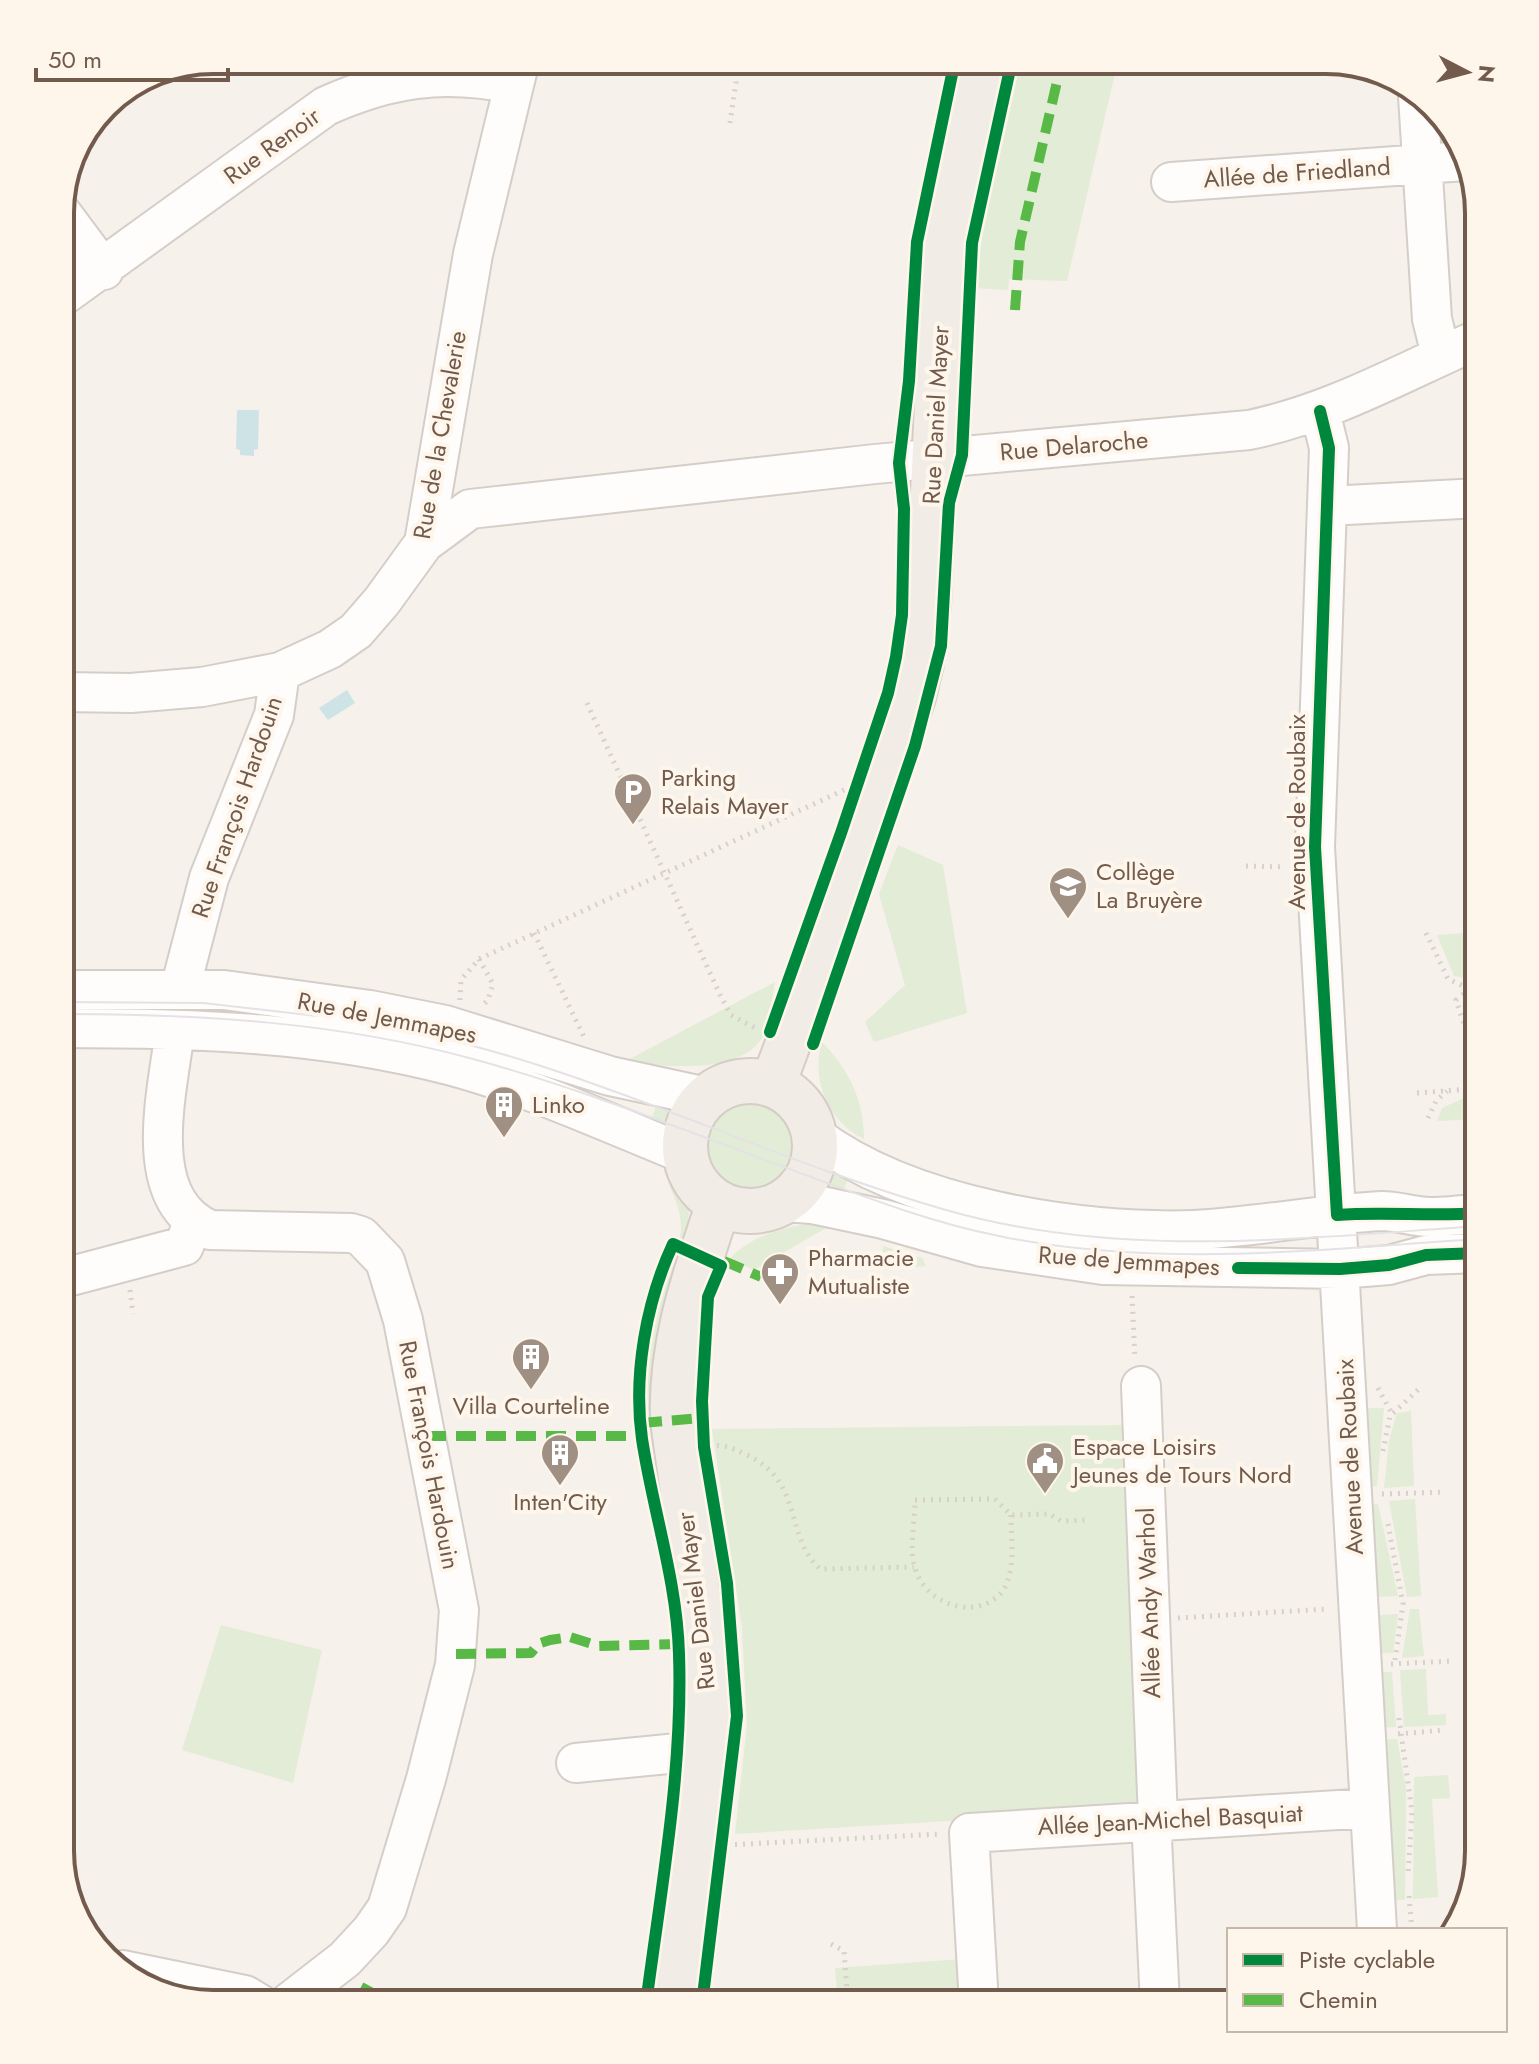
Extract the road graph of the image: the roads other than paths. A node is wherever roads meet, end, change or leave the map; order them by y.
1 (363, 74) edge
2 (501, 74) edge
3 (517, 74) edge
4 (981, 74) edge
5 (1419, 110) edge
6 (1454, 161) edge
7 (1422, 163) junction
8 (1171, 182) dead end
9 (74, 230) edge
10 (104, 270) junction
11 (74, 289) edge
12 (1465, 345) edge
13 (1441, 355) junction
14 (1320, 411) junction
15 (934, 459) junction
16 (1465, 499) edge
17 (1328, 506) junction
18 (424, 543) junction
19 (280, 672) junction
20 (74, 692) edge
21 (180, 989) junction
22 (74, 990) edge
23 (74, 1028) edge
24 (175, 1030) junction
25 (773, 1084) junction
26 (707, 1097) junction
27 (815, 1136) junction
28 (685, 1154) junction
29 (784, 1202) junction
30 (719, 1203) junction
31 (1465, 1214) edge
32 (1337, 1215) junction
33 (188, 1234) junction
34 (1465, 1254) edge
35 (1340, 1269) junction
36 (74, 1274) edge
37 (1141, 1386) road end
38 (706, 1755) junction
39 (576, 1763) dead end
40 (1370, 1808) junction
41 (1158, 1820) junction
42 (1377, 1928) edge
43 (152, 1976) edge
44 (221, 1990) edge
45 (305, 1990) edge
46 (675, 1990) edge
47 (978, 1990) edge
48 (1159, 1990) edge

1 - 2 street, Rue Renoir
1 - 10 street, Rue Renoir
3 - 18 street, Rue de la Chevalerie
4 - 15 main road, Rue Daniel Mayer
5 - 7 street
6 - 7 street, Allée de Friedland
7 - 8 street, Allée de Friedland
7 - 13 street
9 - 10 street
10 - 11 street, Rue Renoir
12 - 13 street, Rue Delaroche
13 - 14 street, Rue Delaroche
14 - 15 street, Rue Delaroche
14 - 17 street, Avenue de Roubaix
15 - 18 street, Rue Delaroche
15 - 25 main road, Rue Daniel Mayer
16 - 17 street
17 - 32 street, Avenue de Roubaix
18 - 19 street, Rue de la Chevalerie
19 - 20 street, Rue de la Chevalerie
19 - 21 street, Rue François Hardouin
21 - 22 street, Rue de Jemmapes
21 - 26 street, Rue de Jemmapes
23 - 24 street, Rue de Jemmapes
24 - 28 street, Rue de Jemmapes
24 - 33 street
25 - 26 main road
25 - 27 main road
26 - 28 main road
27 - 29 main road
27 - 32 street, Rue de Jemmapes
28 - 30 main road
29 - 30 main road
29 - 35 street, Rue de Jemmapes
30 - 38 main road, Rue Daniel Mayer
31 - 32 street, Rue de Jemmapes
32 - 35 street, Avenue de Roubaix
33 - 36 street
33 - 45 street, Rue François Hardouin
34 - 35 street, Rue de Jemmapes
35 - 40 street, Avenue de Roubaix
37 - 41 street, Allée Andy Warhol
38 - 39 street
38 - 46 main road, Rue Daniel Mayer
40 - 41 street, Allée Jean-Michel Basquiat
40 - 42 street, Avenue de Roubaix
41 - 47 street, Allée Jean-Michel Basquiat
41 - 48 street, Allée Andy Warhol
43 - 44 street

